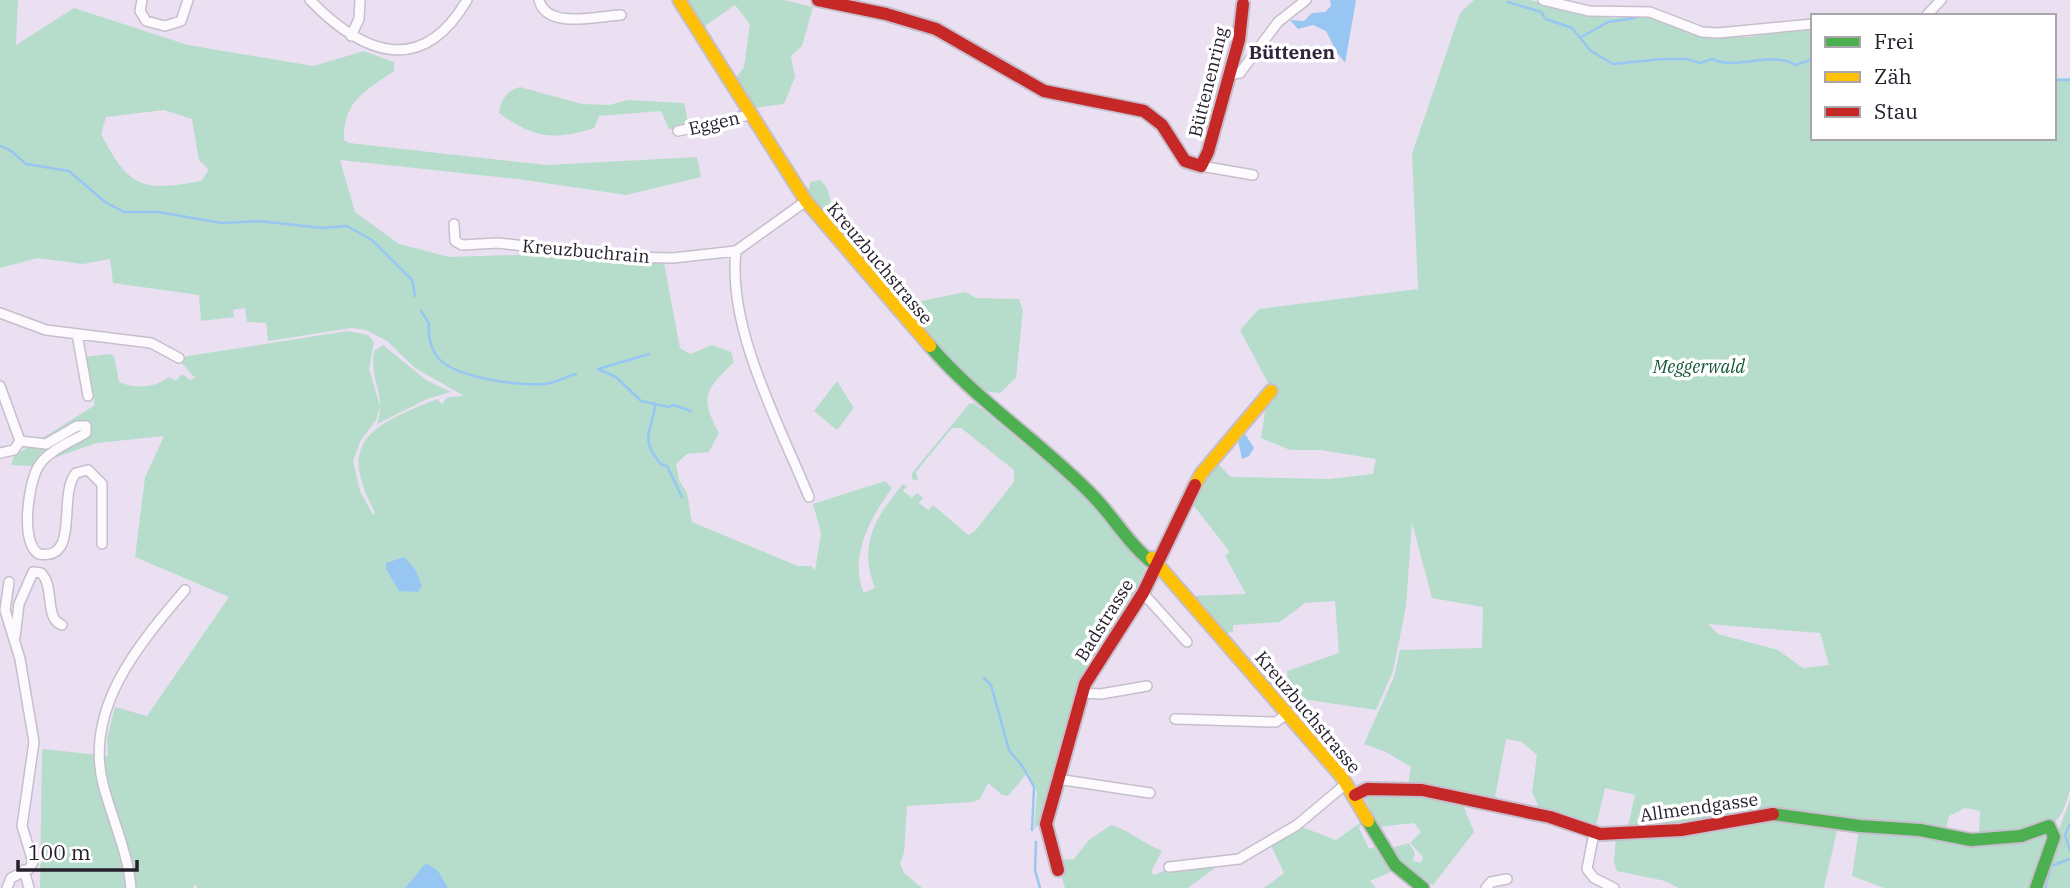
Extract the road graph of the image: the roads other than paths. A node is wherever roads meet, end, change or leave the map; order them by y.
1 (142, 0) edge
2 (188, 0) edge
3 (310, 0) edge
4 (360, 0) edge
5 (467, 0) edge
6 (539, 0) edge
7 (678, 0) edge
8 (818, 0) edge
9 (1306, 0) edge
10 (1543, 0) edge
11 (1941, 0) edge
12 (1243, 4) dead end
13 (1928, 14) edge
14 (621, 15) dead end
15 (1811, 24) edge
16 (351, 36) junction
17 (1228, 75) junction
18 (749, 115) junction
19 (678, 131) dead end
20 (1201, 166) junction
21 (1253, 175) dead end
22 (806, 201) junction
23 (454, 224) dead end
24 (736, 251) junction
25 (0, 313) edge
26 (77, 334) junction
27 (179, 358) dead end
28 (0, 386) edge
29 (1271, 391) dead end
30 (88, 396) dead end
31 (20, 441) junction
32 (0, 453) edge
33 (809, 497) dead end
34 (103, 544) dead end
35 (1155, 565) junction
36 (9, 582) dead end
37 (185, 590) dead end
38 (1143, 593) junction
39 (62, 625) dead end
40 (15, 642) junction
41 (1187, 642) dead end
42 (1147, 686) dead end
43 (1082, 693) junction
44 (1289, 713) junction
45 (1175, 719) dead end
46 (1057, 779) junction
47 (1347, 783) junction
48 (1150, 793) dead end
49 (1355, 794) junction
50 (1594, 833) junction
51 (1169, 867) dead end
52 (24, 870) junction
53 (1058, 870) dead end
54 (1507, 879) dead end
55 (7, 888) edge
56 (29, 888) edge
57 (131, 888) edge
58 (1423, 888) edge
59 (1486, 888) edge
60 (1614, 888) edge
61 (2036, 888) edge

1 - 2 street
3 - 16 street
4 - 16 street
5 - 16 street
6 - 14 street
7 - 18 street, Kreuzbuchstrasse
8 - 20 street, Büttenenring
9 - 17 street
10 - 15 street
11 - 13 street
12 - 17 street, Büttenenring
17 - 20 street, Büttenenring
18 - 19 street, Eggen
18 - 22 street, Kreuzbuchstrasse
20 - 21 street, Büttenenring
22 - 24 street
22 - 35 street, Kreuzbuchstrasse
23 - 24 street, Kreuzbuchrain
24 - 33 street
25 - 26 street
26 - 27 street
26 - 30 street
28 - 31 street
29 - 35 street, Badstrasse
31 - 32 street
31 - 34 street
35 - 38 street, Badstrasse
35 - 44 street, Kreuzbuchstrasse
36 - 40 street
37 - 57 street
38 - 41 street
38 - 43 street, Badstrasse
39 - 40 street
40 - 52 street
42 - 43 street
43 - 46 street, Badstrasse
44 - 45 street
44 - 47 street, Kreuzbuchstrasse
46 - 48 street
46 - 53 street, Badstrasse
47 - 49 street, Kreuzbuchstrasse
47 - 51 street
49 - 50 street, Allmendgasse
49 - 58 street, Kreuzbuchstrasse
50 - 60 street
50 - 61 street, Allmendgasse
52 - 55 street
52 - 56 street
54 - 59 street

